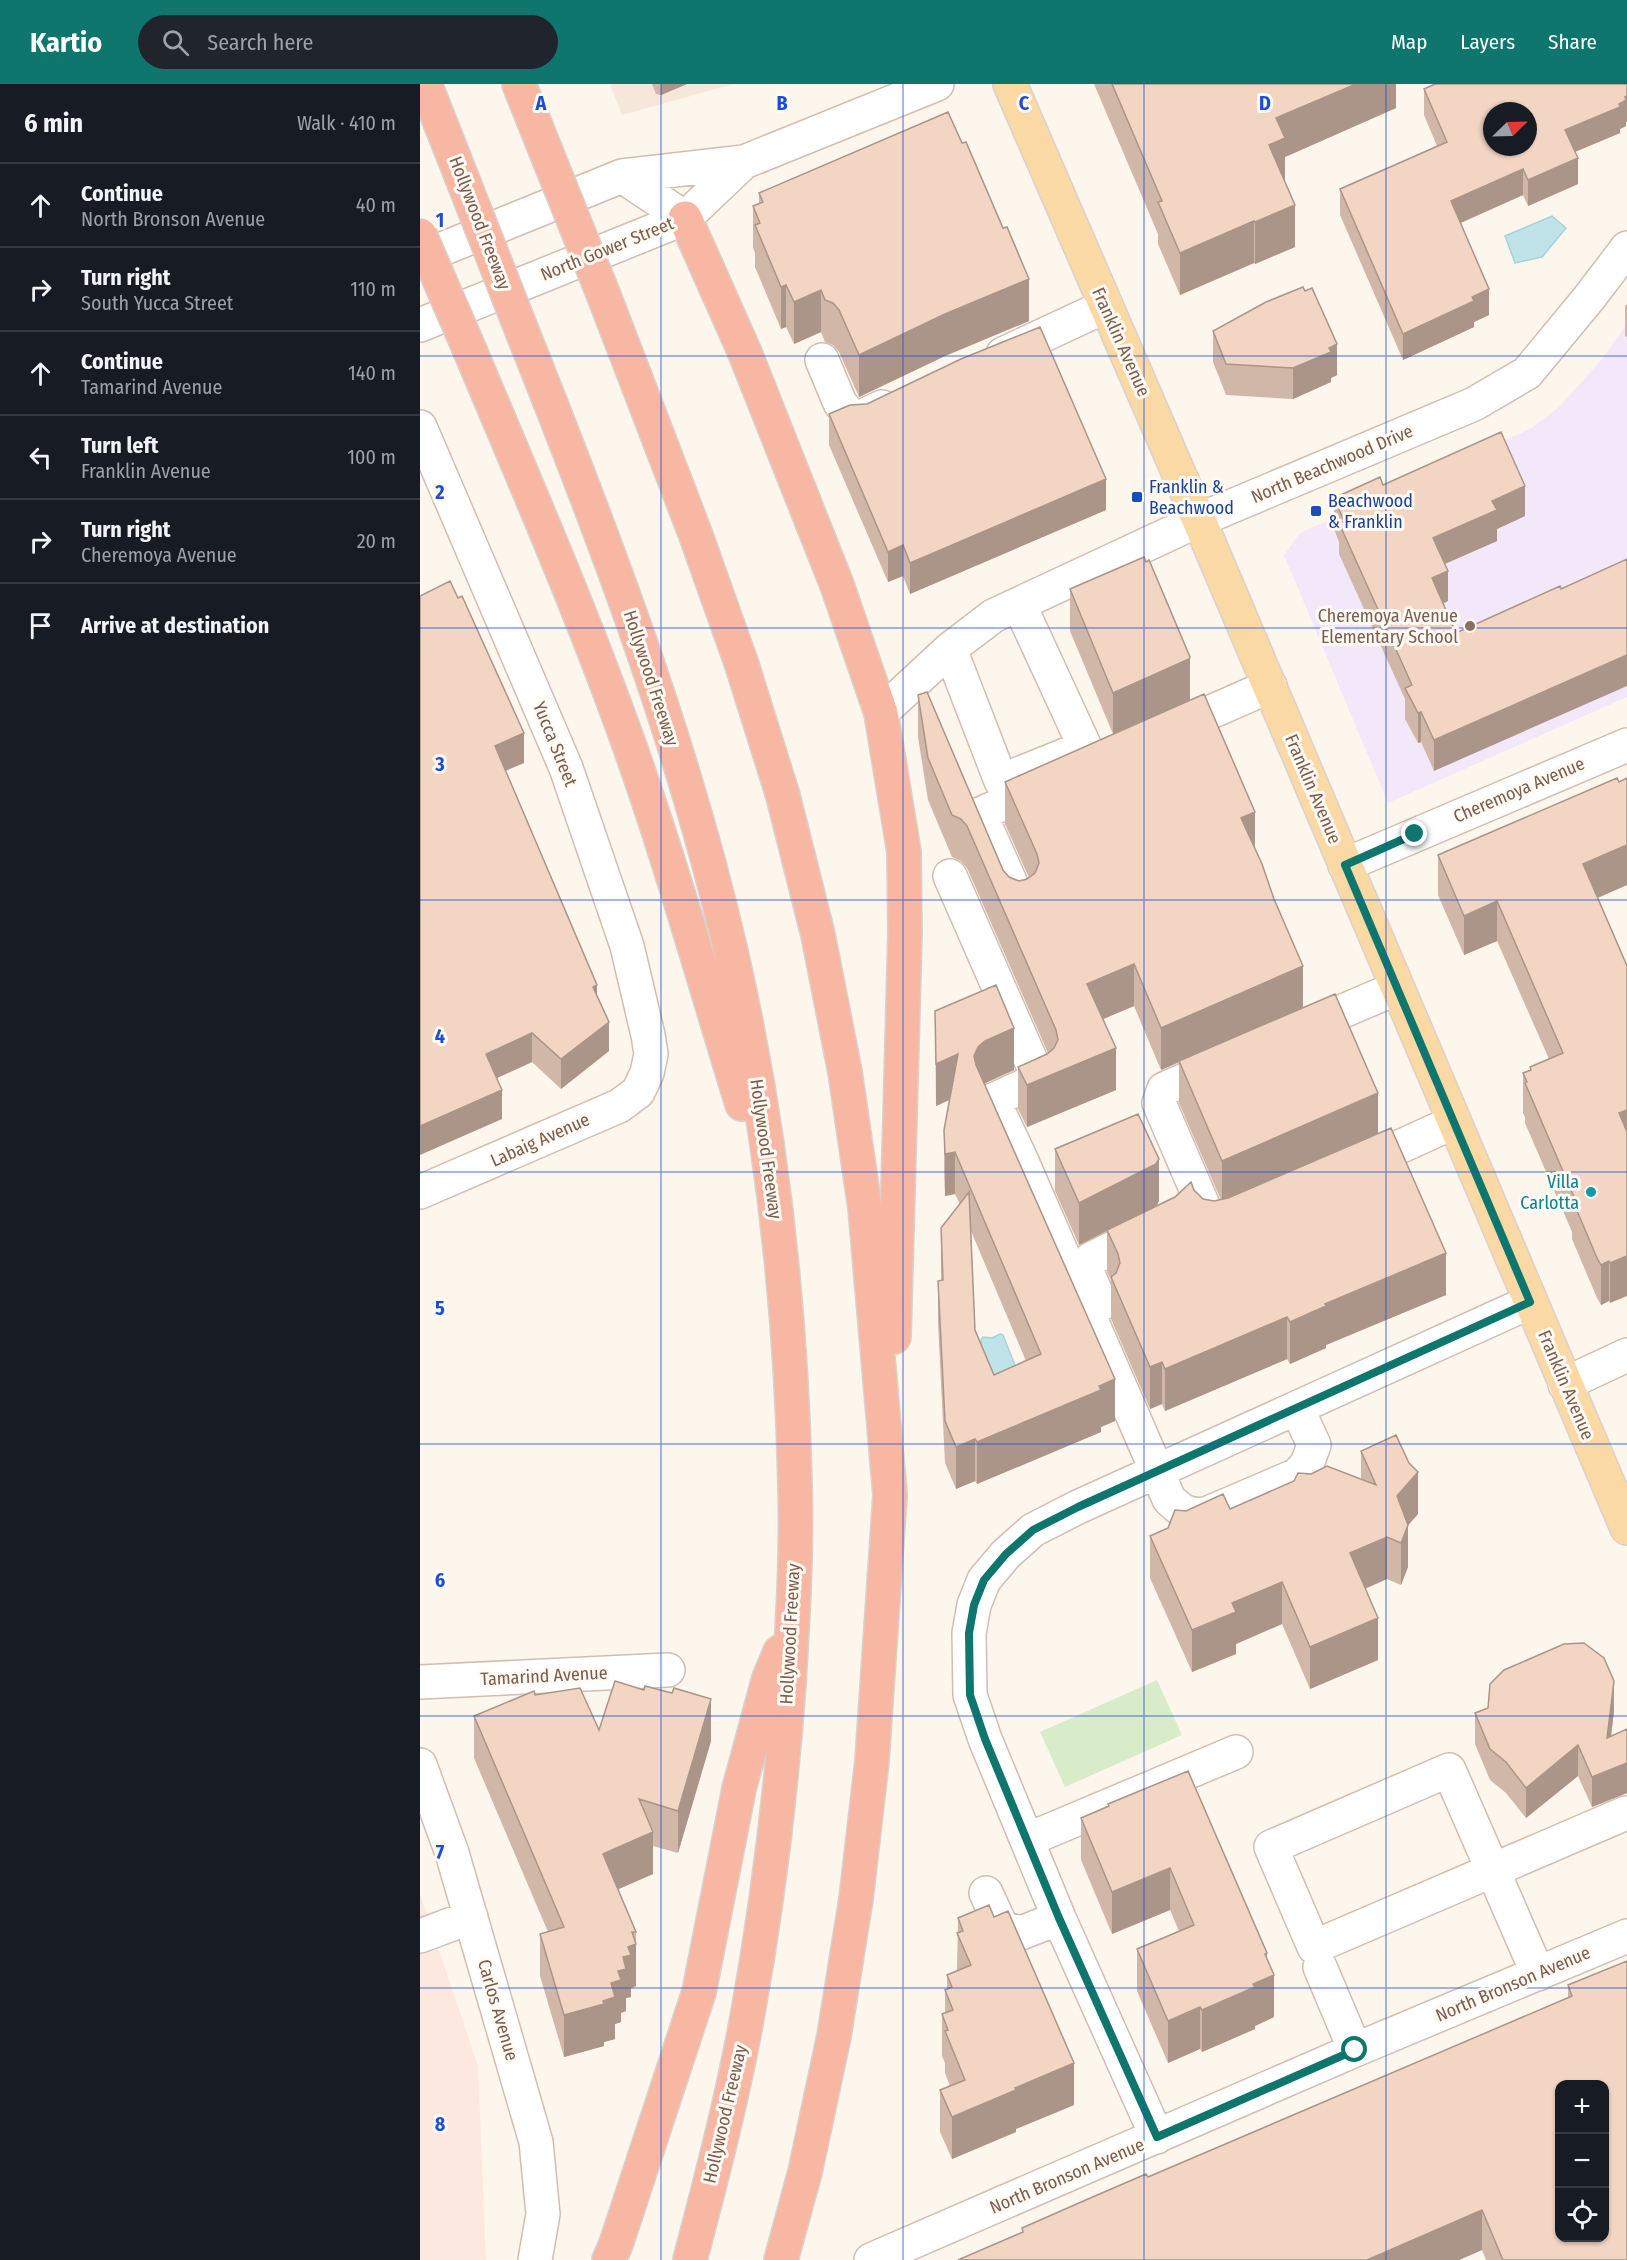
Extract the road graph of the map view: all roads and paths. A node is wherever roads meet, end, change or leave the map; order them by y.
1 (425, 84) edge
2 (519, 84) edge
3 (937, 84) edge
4 (1010, 84) edge
5 (888, 93) edge
6 (744, 162) junction
7 (622, 176) junction
8 (685, 218) junction
9 (420, 235) edge
10 (1627, 248) edge
11 (420, 258) edge
12 (1106, 306) junction
13 (420, 325) edge
14 (822, 360) dead end
15 (973, 365) edge
16 (909, 396) edge
17 (420, 427) edge
18 (1199, 520) junction
19 (1019, 604) junction
20 (950, 649) junction
21 (1270, 686) junction
22 (881, 713) junction
23 (1142, 742) edge
24 (1627, 746) edge
25 (1109, 757) edge
26 (1345, 865) junction
27 (950, 876) dead end
28 (1020, 904) edge
29 (1397, 988) junction
30 (647, 1073) joint
31 (1454, 1122) junction
32 (1138, 1134) edge
33 (1337, 1175) edge
34 (420, 1192) edge
35 (1256, 1209) edge
36 (777, 1218) junction
37 (1530, 1302) junction
38 (1627, 1355) edge
39 (1565, 1384) junction
40 (1297, 1408) junction
41 (1166, 1467) junction
42 (890, 1495) junction
43 (1627, 1528) edge
44 (793, 1620) junction
45 (668, 1670) dead end
46 (420, 1682) edge
47 (1236, 1752) dead end
48 (420, 1765) edge
49 (1626, 1813) edge
50 (1027, 1840) junction
51 (1491, 1869) junction
52 (986, 1893) dead end
53 (471, 1917) junction
54 (1059, 1918) junction
55 (420, 1936) edge
56 (1627, 1936) edge
57 (1320, 1967) dead end
58 (1538, 1974) junction
59 (834, 2036) junction
60 (1355, 2050) junction
61 (1157, 2137) junction
62 (535, 2260) edge
63 (609, 2260) edge
64 (690, 2260) edge
65 (781, 2260) edge
66 (799, 2260) edge
67 (871, 2260) edge

1 - 36 highway, Hollywood Freeway, bridge
2 - 42 highway, bridge
3 - 5 street, North Gower Street
4 - 12 main road, Franklin Avenue
5 - 6 street, North Gower Street
6 - 7 street, North Gower Street
6 - 8 street, North Gower Street
7 - 8 street
7 - 11 street, North Gower Street
8 - 13 street, North Gower Street
8 - 22 highway
9 - 36 highway, bridge
10 - 18 street, North Beachwood Drive
12 - 15 street
12 - 18 main road, Franklin Avenue
14 - 16 street
17 - 30 street, Yucca Street
18 - 19 street, North Beachwood Drive
18 - 21 main road, Franklin Avenue
19 - 20 street, North Beachwood Drive
19 - 20 street
20 - 22 street, North Beachwood Drive
21 - 23 street
21 - 26 main road, Franklin Avenue
22 - 42 highway
24 - 26 street, Cheremoya Avenue
25 - 28 street
26 - 29 main road, Franklin Avenue
27 - 41 street
29 - 31 main road, Franklin Avenue
29 - 35 street
30 - 34 street, Labaig Avenue
31 - 33 street
31 - 37 main road, Franklin Avenue
32 - 41 street
36 - 44 highway, Hollywood Freeway
37 - 39 main road, Franklin Avenue
37 - 40 street
38 - 39 street
39 - 43 main road, Franklin Avenue
40 - 41 street
40 - 41 street
41 - 50 street
42 - 59 highway
44 - 63 highway
44 - 64 highway, Hollywood Freeway
45 - 46 street, Tamarind Avenue
47 - 50 street
48 - 53 street, Carlos Avenue
49 - 51 street
50 - 54 street
51 - 51 street
51 - 58 street
52 - 54 street
53 - 55 street
53 - 62 street, Carlos Avenue
54 - 61 street
56 - 58 street, North Bronson Avenue
57 - 60 street
58 - 60 street, North Bronson Avenue
59 - 65 highway
59 - 66 highway
60 - 61 street, North Bronson Avenue
61 - 67 street, North Bronson Avenue

